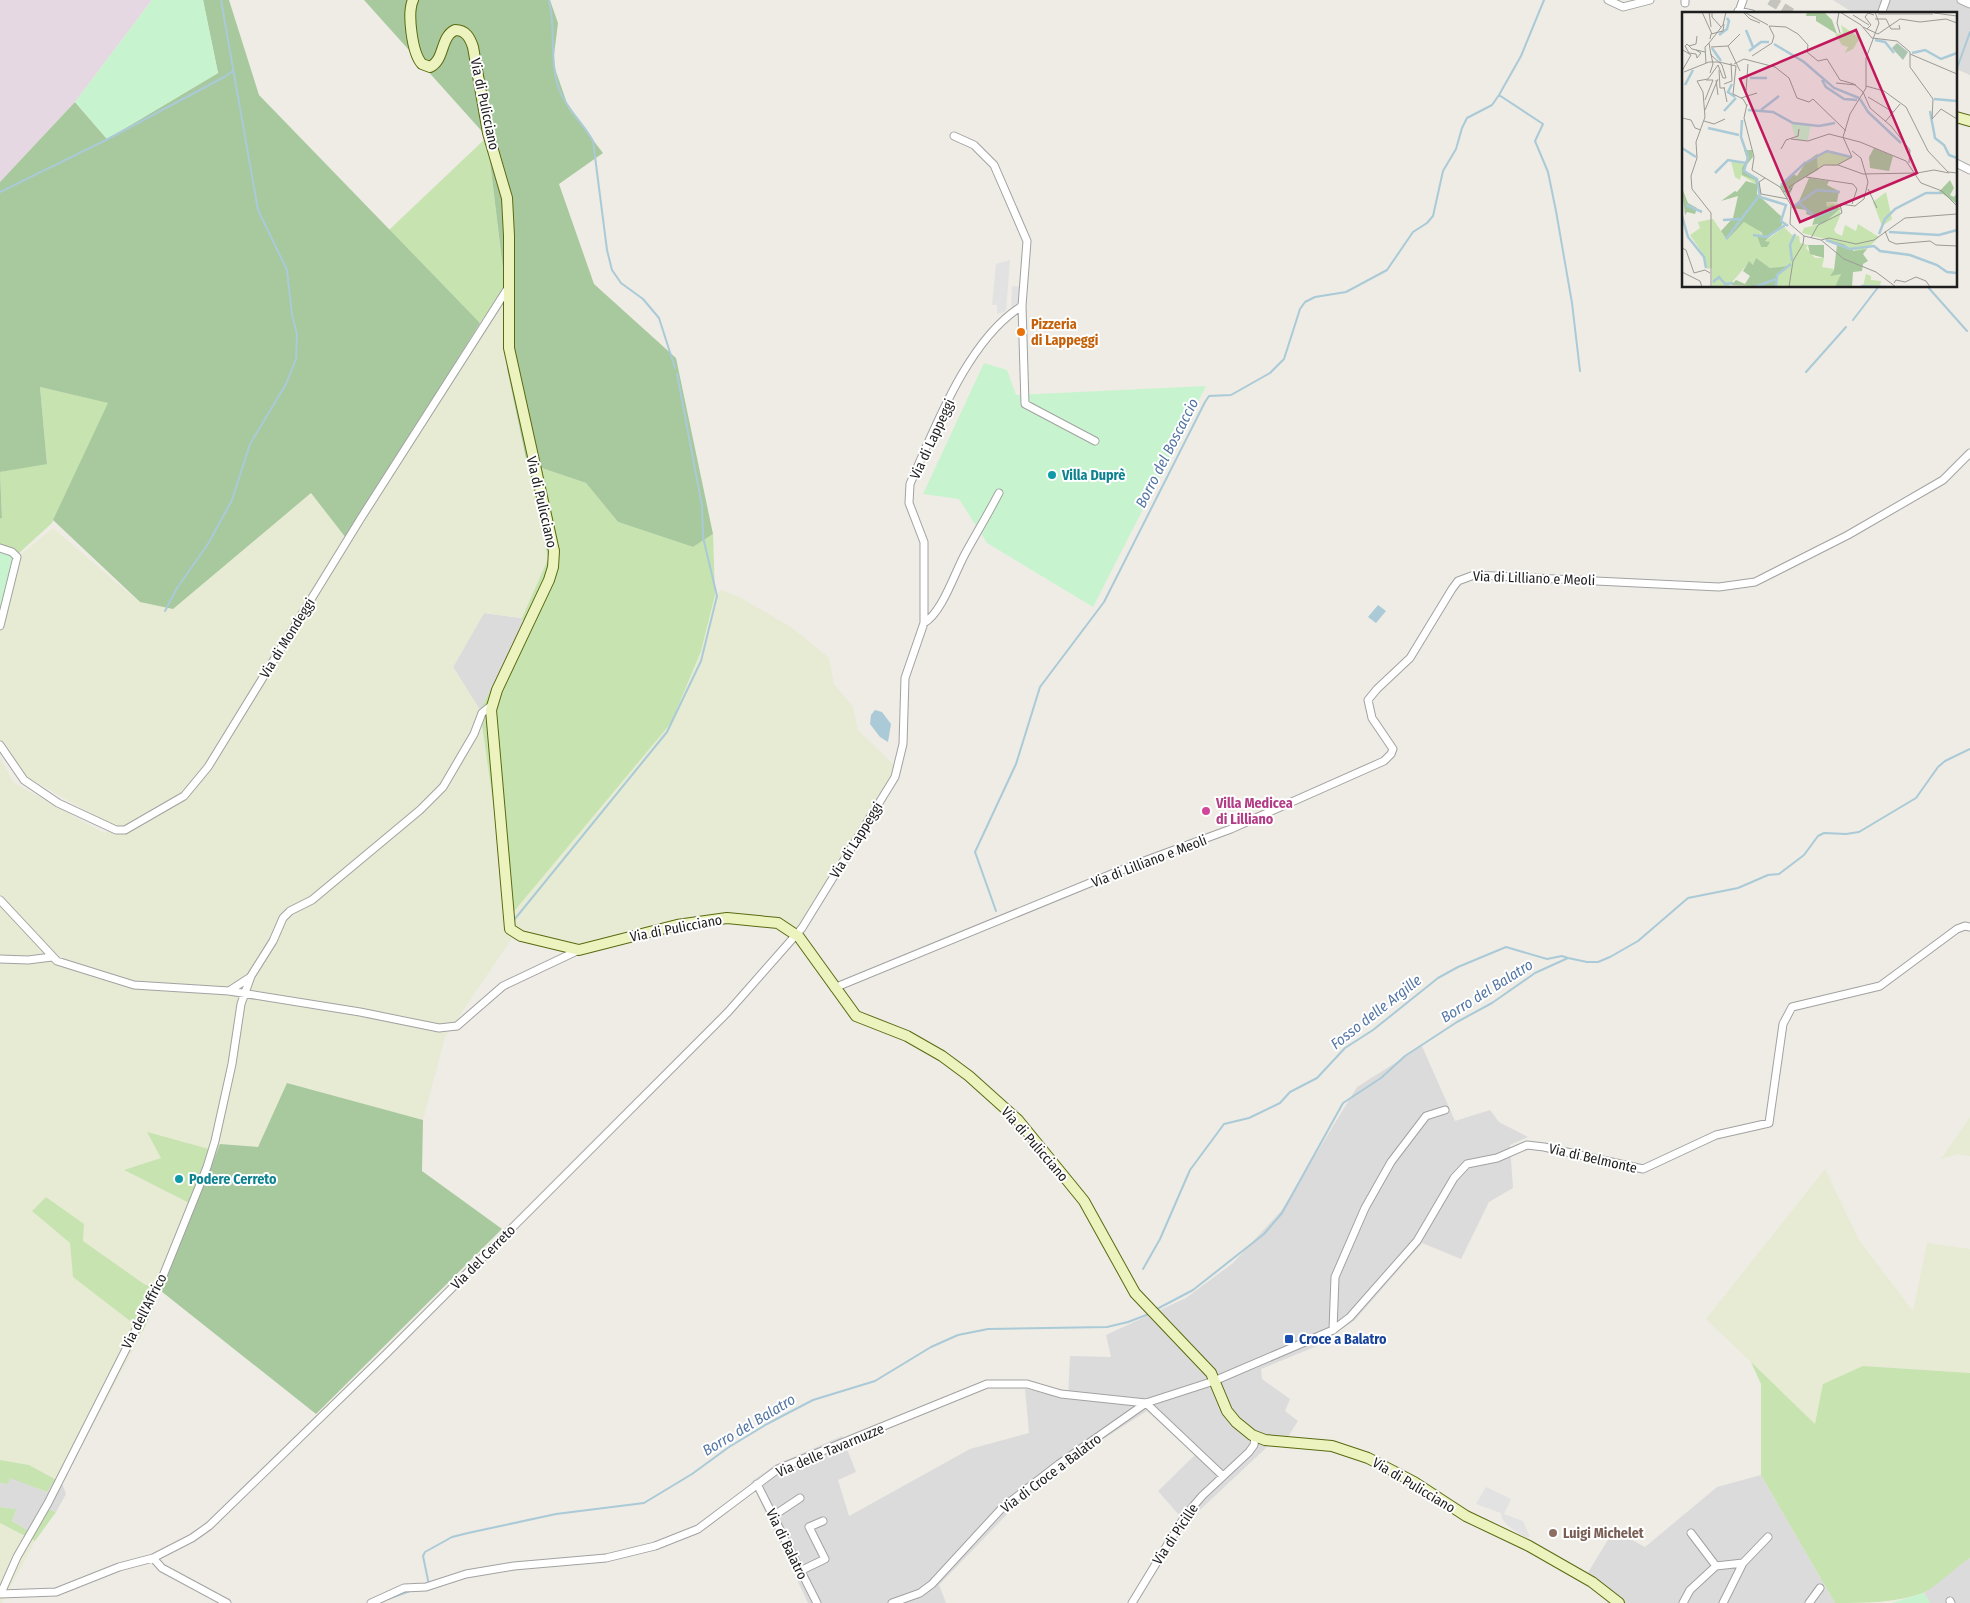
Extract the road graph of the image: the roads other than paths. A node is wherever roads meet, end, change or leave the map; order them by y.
1 (413, 0) edge
2 (1608, 0) edge
3 (1650, 0) edge
4 (1743, 0) edge
5 (1886, 0) edge
6 (1961, 0) edge
7 (1970, 4) edge
8 (1738, 12) edge
9 (1882, 12) edge
10 (954, 136) dead end
11 (1958, 164) edge
12 (1970, 170) edge
13 (509, 288) junction
14 (1022, 306) junction
15 (1095, 441) dead end
16 (1970, 453) edge
17 (999, 493) dead end
18 (0, 548) edge
19 (924, 623) junction
20 (0, 626) edge
21 (492, 705) junction
22 (0, 745) edge
23 (0, 900) edge
24 (1970, 927) edge
25 (796, 934) junction
26 (579, 950) junction
27 (52, 957) junction
28 (0, 959) edge
29 (251, 976) junction
30 (834, 988) junction
31 (229, 991) junction
32 (243, 994) junction
33 (256, 996) junction
34 (239, 1011) junction
35 (1445, 1110) dead end
36 (1333, 1330) junction
37 (1214, 1381) junction
38 (1146, 1403) junction
39 (1255, 1436) junction
40 (1269, 1440) junction
41 (1249, 1452) junction
42 (1223, 1476) junction
43 (758, 1484) junction
44 (800, 1498) dead end
45 (773, 1516) junction
46 (823, 1521) dead end
47 (1690, 1533) dead end
48 (1768, 1537) dead end
49 (152, 1558) junction
50 (1743, 1563) junction
51 (1716, 1566) junction
52 (800, 1571) junction
53 (1820, 1588) dead end
54 (0, 1594) edge
55 (227, 1603) edge
56 (371, 1603) edge
57 (817, 1603) edge
58 (892, 1603) edge
59 (1132, 1603) edge
60 (1619, 1603) edge
61 (1683, 1603) edge
62 (1723, 1603) edge
63 (1809, 1603) edge

1 - 13 street, Via di Pulicciano
2 - 3 street
4 - 8 street
5 - 9 street
6 - 7 street
10 - 14 street
11 - 12 street
13 - 21 street, Via di Pulicciano
13 - 22 street, Via di Mondeggi
14 - 15 street
14 - 19 street, Via di Lappeggi
16 - 30 street, Via di Lilliano e Meoli
17 - 19 street, Via di Lappeggi
18 - 20 street
19 - 25 street, Via di Lappeggi
21 - 26 street, Via di Pulicciano
21 - 29 street
23 - 27 street
24 - 36 street, Via di Belmonte
25 - 26 street, Via di Pulicciano
25 - 30 street, Via di Pulicciano
25 - 49 street, Via del Cerreto
26 - 33 street
27 - 28 street
27 - 31 street
29 - 31 street
29 - 32 street
30 - 37 street, Via di Pulicciano
31 - 32 street
32 - 33 street
32 - 34 street, Via dell'Affrico
33 - 34 street
34 - 54 street, Via dell'Affrico
35 - 36 street
36 - 37 street, Via di Belmonte
37 - 38 street, Via delle Tavarnuzze
37 - 39 street, Via di Pulicciano
38 - 42 street
38 - 43 street, Via delle Tavarnuzze
38 - 58 street, Via di Croce a Balatro
39 - 40 street, Via di Pulicciano
39 - 41 street, Via di Picille
40 - 41 street, Via di Picille
40 - 60 street, Via di Pulicciano
41 - 42 street, Via di Picille
42 - 59 street, Via di Picille
43 - 45 street, Via di Balatro
43 - 56 street, Via delle Tavarnuzze
44 - 45 street
45 - 52 street, Via di Balatro
46 - 52 street
47 - 51 street
48 - 50 street
49 - 54 street
49 - 55 street
50 - 51 street
50 - 62 street
51 - 61 street
52 - 57 street, Via di Balatro
53 - 63 street

